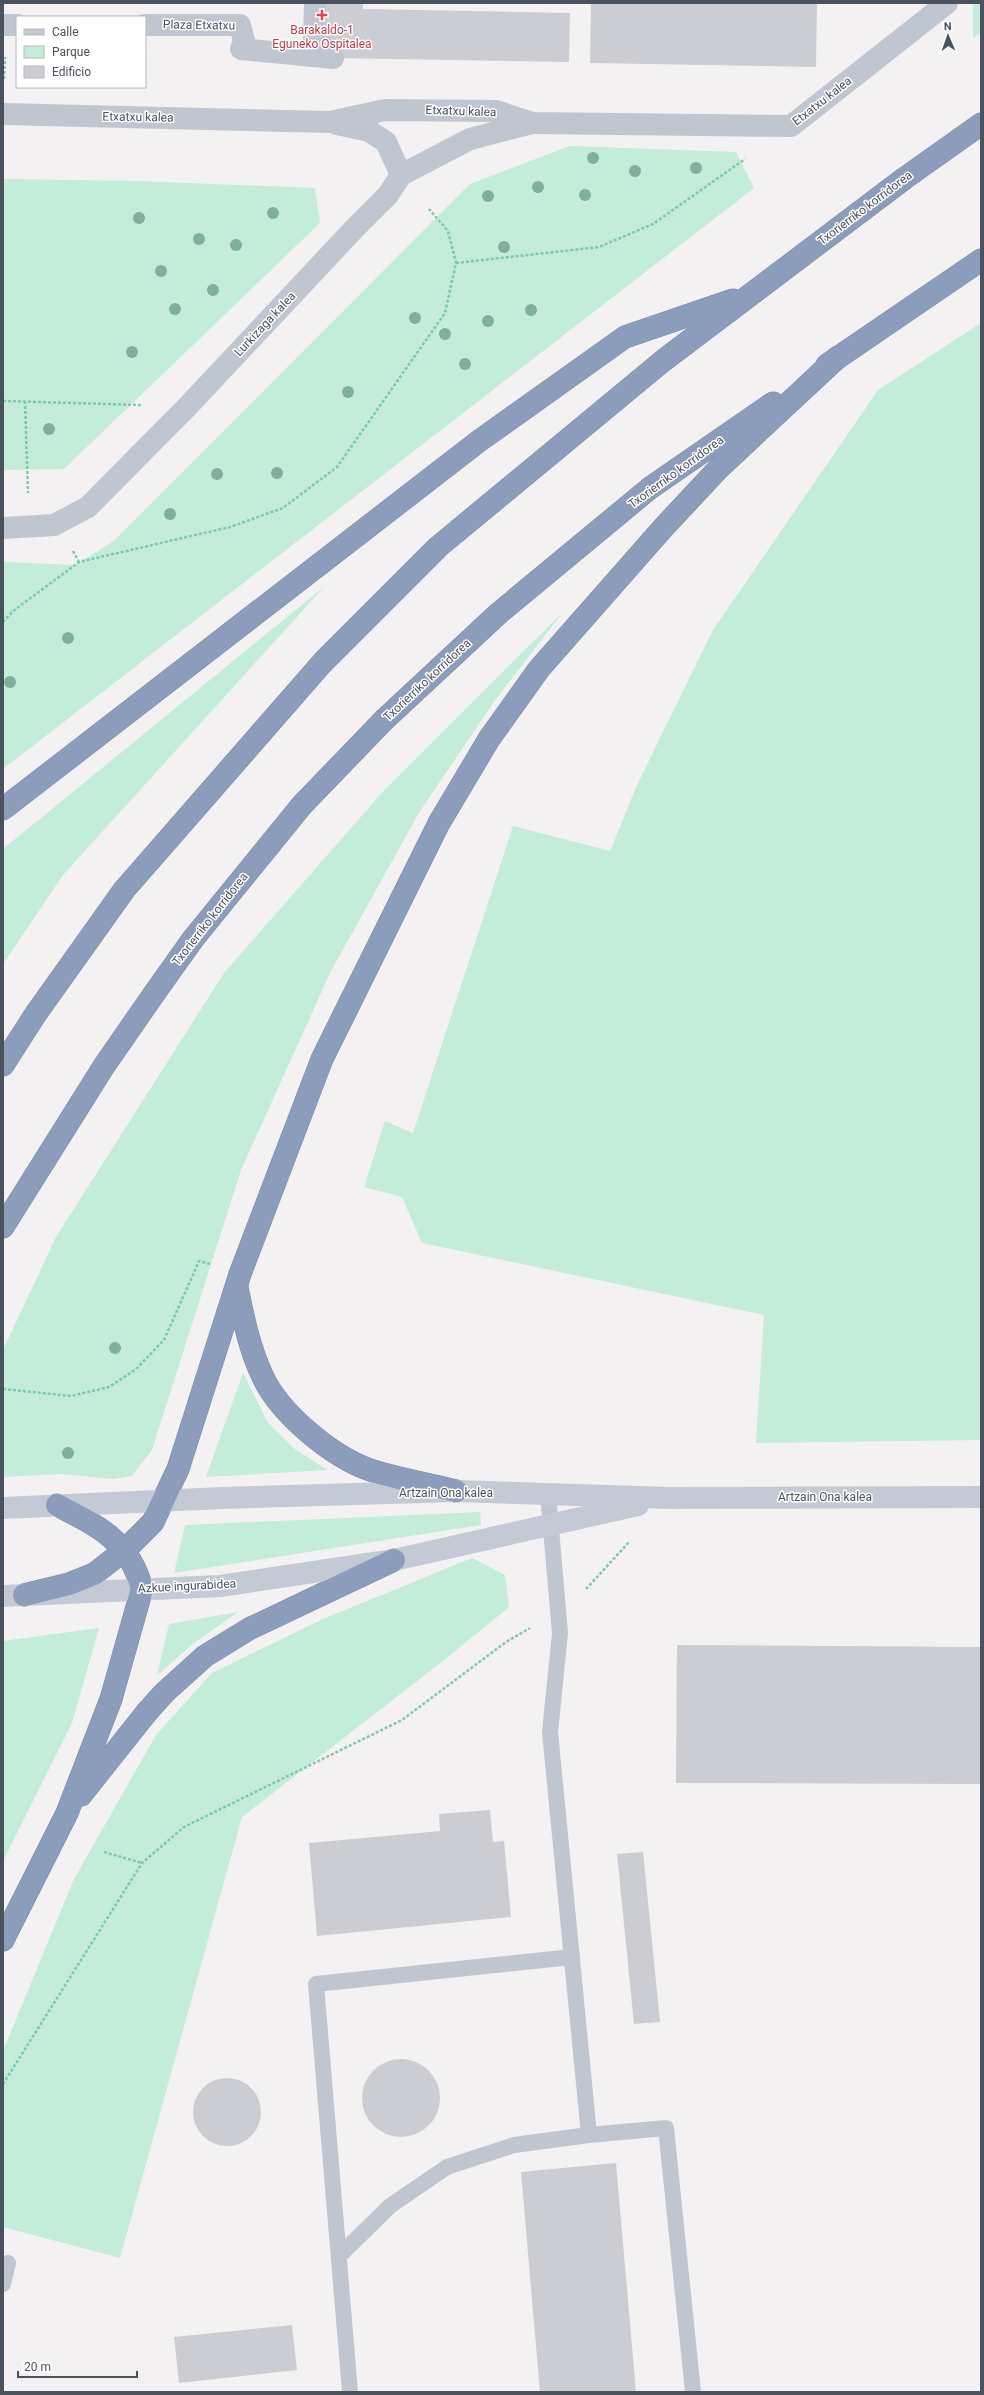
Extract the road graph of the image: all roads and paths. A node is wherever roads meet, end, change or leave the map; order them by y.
1 (315, 3) edge
2 (947, 3) edge
3 (3, 25) edge
4 (16, 25) edge
5 (146, 25) edge
6 (3, 114) edge
7 (330, 122) junction
8 (532, 122) junction
9 (981, 124) edge
10 (747, 157) dead end
11 (401, 175) junction
12 (430, 210) dead end
13 (981, 260) edge
14 (456, 264) junction
15 (751, 294) junction
16 (838, 357) junction
17 (3, 401) edge
18 (25, 401) junction
19 (188, 407) junction
20 (28, 493) dead end
21 (3, 528) edge
22 (70, 546) dead end
23 (79, 562) junction
24 (3, 622) edge
25 (5, 808) edge
26 (3, 1065) edge
27 (3, 1227) edge
28 (238, 1279) junction
29 (3, 1389) edge
30 (456, 1492) junction
31 (548, 1494) junction
32 (981, 1497) edge
33 (669, 1498) junction
34 (164, 1501) junction
35 (57, 1505) junction
36 (3, 1508) edge
37 (550, 1525) junction
38 (632, 1539) dead end
39 (125, 1550) junction
40 (394, 1560) junction
41 (142, 1589) junction
42 (13, 1595) edge
43 (559, 1612) junction
44 (67, 1813) junction
45 (104, 1852) dead end
46 (142, 1863) junction
47 (3, 1940) edge
48 (572, 1957) junction
49 (3, 2084) edge
50 (589, 2135) junction
51 (339, 2256) junction
52 (8, 2263) dead end
53 (3, 2284) edge
54 (350, 2392) edge
55 (693, 2392) edge

1 - 5 street, Plaza Etxatxu
2 - 8 street, Etxatxu kalea
3 - 4 street
6 - 7 street, Etxatxu kalea
7 - 8 street, Etxatxu kalea
7 - 11 street
8 - 11 street, Lurkizaga kalea
9 - 15 highway, Txorierriko korridorea
10 - 14 path
11 - 19 street, Lurkizaga kalea
12 - 14 path
13 - 16 highway, Txorierriko korridorea
14 - 23 path
15 - 25 highway
15 - 26 highway, Txorierriko korridorea
16 - 27 highway, Txorierriko korridorea
16 - 28 highway
17 - 18 path
18 - 19 path
18 - 20 path
19 - 21 street, Lurkizaga kalea
22 - 23 path
23 - 24 path
28 - 29 path
28 - 30 highway
28 - 34 highway
30 - 31 main road, Artzain Ona kalea
30 - 34 main road, Artzain Ona kalea
31 - 33 main road, Artzain Ona kalea
31 - 37 lane
32 - 33 main road, Artzain Ona kalea
33 - 37 main road, Artzain Ona kalea
34 - 35 main road
34 - 39 highway
35 - 36 main road
35 - 39 highway
37 - 40 main road, Artzain Ona kalea
37 - 43 lane
38 - 43 path
39 - 41 highway
39 - 42 highway
40 - 41 main road, Azkue ingurabidea
40 - 44 highway
41 - 42 main road, Azkue ingurabidea
41 - 44 highway
43 - 46 path
43 - 48 lane
44 - 47 highway
45 - 46 path
46 - 49 path
48 - 50 lane
48 - 51 lane
50 - 51 lane
50 - 55 lane
51 - 54 lane
52 - 53 lane

